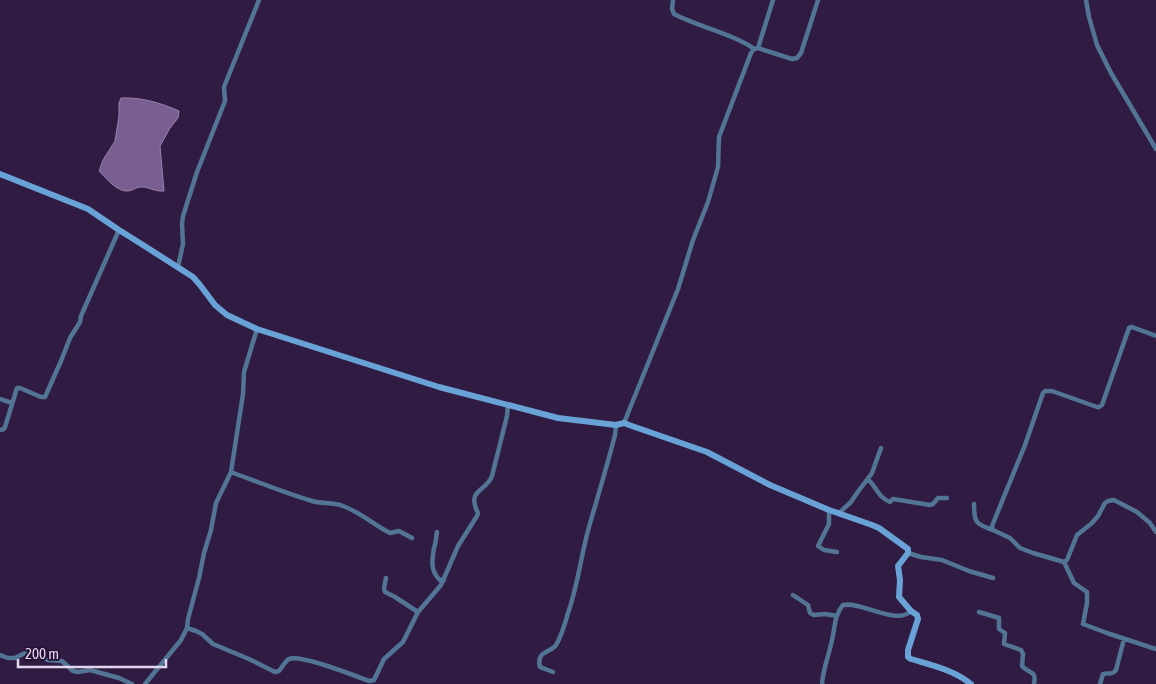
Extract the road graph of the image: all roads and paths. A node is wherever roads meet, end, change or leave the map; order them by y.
1 (260, 0) edge
2 (673, 0) edge
3 (772, 0) edge
4 (818, 0) edge
5 (1086, 0) edge
6 (756, 49) junction
7 (1156, 149) edge
8 (0, 174) edge
9 (119, 230) junction
10 (178, 267) junction
11 (257, 329) junction
12 (1156, 336) edge
13 (0, 399) edge
14 (12, 403) junction
15 (508, 405) junction
16 (624, 423) junction
17 (616, 425) junction
18 (0, 430) edge
19 (882, 448) dead end
20 (231, 472) junction
21 (868, 479) junction
22 (947, 498) dead end
23 (974, 504) dead end
24 (829, 510) junction
25 (839, 513) junction
26 (993, 530) junction
27 (437, 532) dead end
28 (1156, 532) edge
29 (412, 538) dead end
30 (837, 552) dead end
31 (908, 553) junction
32 (1064, 562) junction
33 (386, 578) dead end
34 (993, 578) dead end
35 (444, 580) junction
36 (793, 595) dead end
37 (418, 612) junction
38 (911, 612) junction
39 (979, 612) dead end
40 (837, 616) junction
41 (187, 628) junction
42 (1124, 639) junction
43 (1156, 649) edge
44 (0, 655) edge
45 (553, 672) dead end
46 (132, 684) edge
47 (145, 684) edge
48 (822, 684) edge
49 (971, 684) edge
50 (1034, 684) edge
51 (1100, 684) edge

1 - 10 street
2 - 6 street
3 - 6 street
4 - 6 street
5 - 7 street
6 - 16 street
8 - 9 street
9 - 10 street
9 - 14 street
10 - 11 street
11 - 15 street
11 - 20 street
12 - 26 street
13 - 14 street
14 - 18 street
15 - 17 street
15 - 35 street
16 - 17 street
16 - 24 street
17 - 45 street
19 - 21 street
20 - 29 street
20 - 41 street
21 - 22 street
21 - 25 street
23 - 26 street
24 - 25 street
24 - 30 street
25 - 31 street
26 - 32 street
27 - 35 street
28 - 32 street
31 - 34 street
31 - 38 street
32 - 42 street
33 - 37 street
35 - 37 street
36 - 40 street
37 - 41 street
38 - 40 street
38 - 49 street
39 - 50 street
40 - 48 street
41 - 47 street
42 - 43 street
42 - 51 street
44 - 46 street

